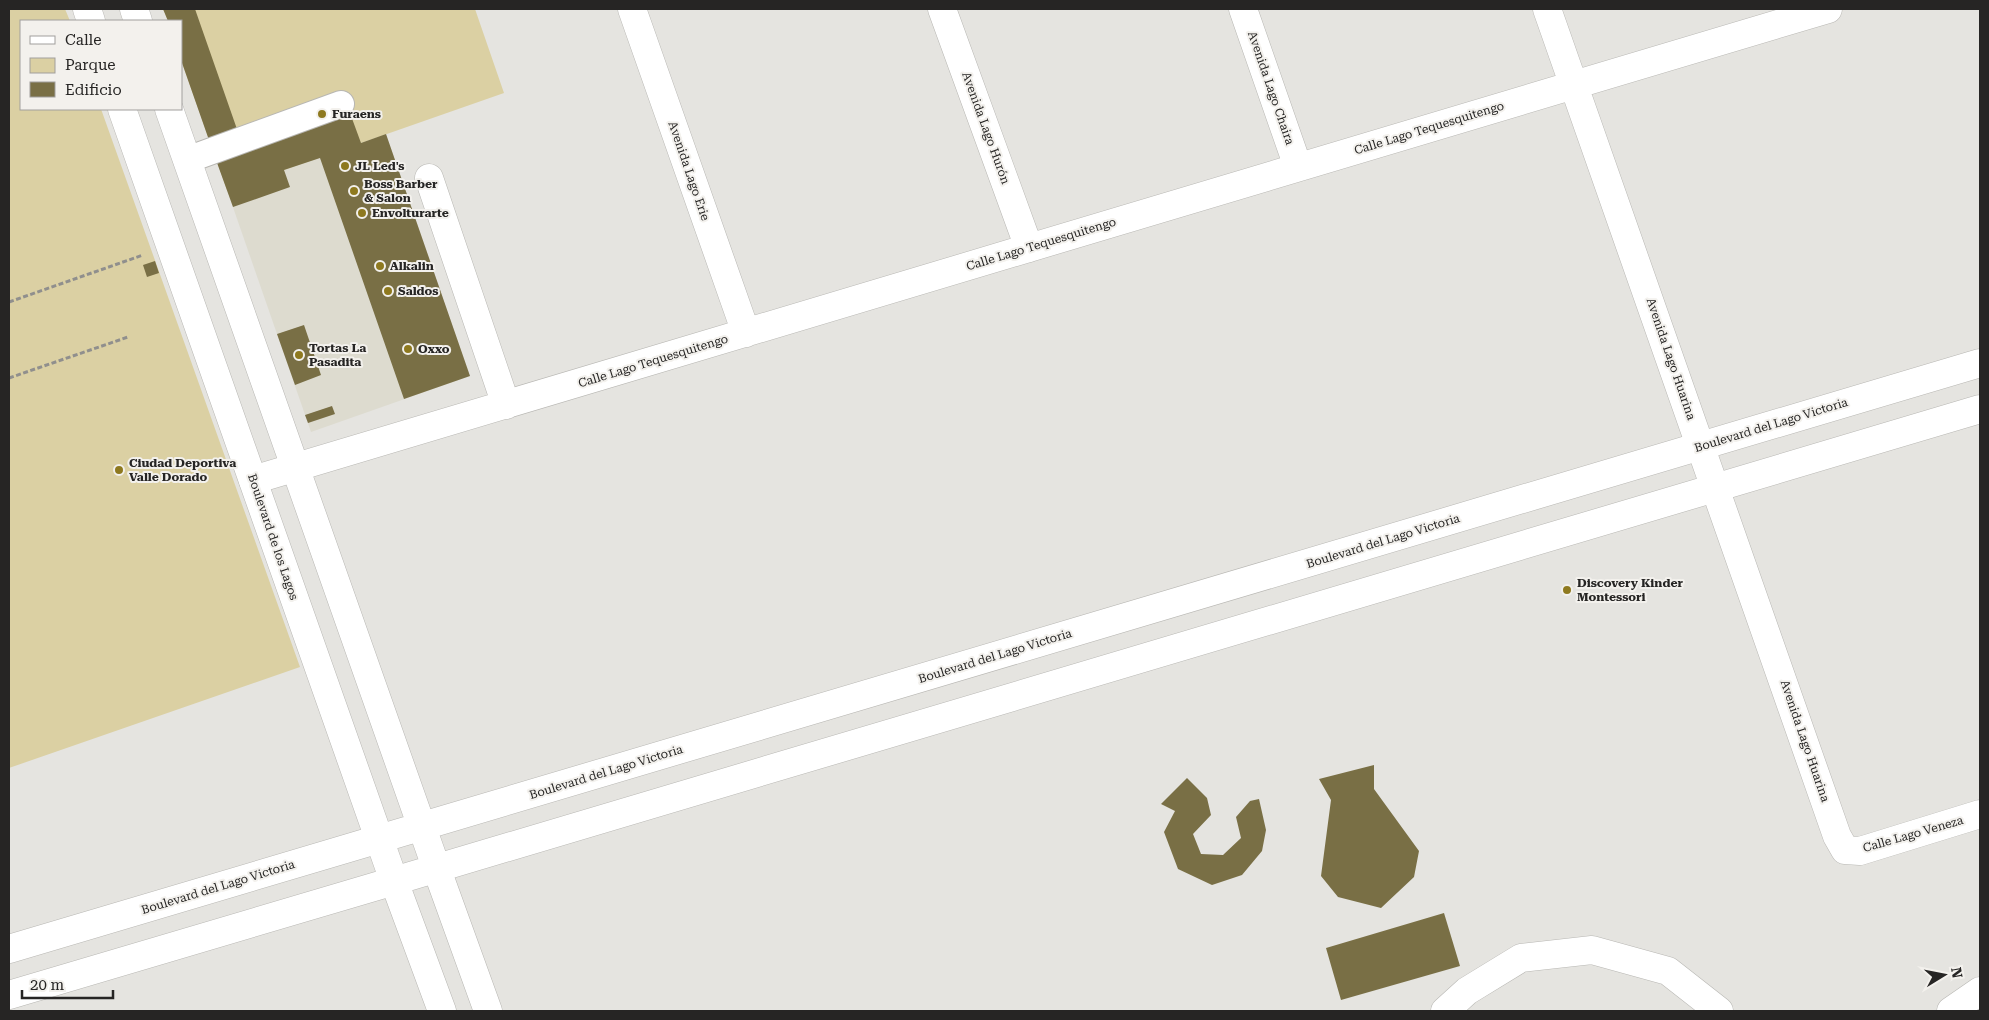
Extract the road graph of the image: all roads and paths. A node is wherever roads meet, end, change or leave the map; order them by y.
1 (632, 9) edge
2 (942, 9) edge
3 (1243, 9) edge
4 (1547, 9) edge
5 (1828, 9) edge
6 (1574, 85) junction
7 (341, 104) dead end
8 (122, 110) edge
9 (169, 110) edge
10 (187, 160) junction
11 (1298, 167) junction
12 (429, 178) dead end
13 (1029, 248) junction
14 (152, 252) dead end
15 (9, 302) edge
16 (746, 333) junction
17 (128, 337) dead end
18 (1980, 363) edge
19 (9, 378) edge
20 (506, 405) junction
21 (1980, 410) edge
22 (1702, 446) junction
23 (295, 468) junction
24 (253, 480) junction
25 (1716, 488) junction
26 (1980, 814) edge
27 (421, 827) junction
28 (379, 839) junction
29 (1845, 850) joint
30 (436, 867) junction
31 (394, 881) junction
32 (9, 949) edge
33 (1980, 991) edge
34 (9, 995) edge
35 (442, 1011) edge
36 (488, 1011) edge
37 (1445, 1011) edge
38 (1719, 1011) edge
39 (1951, 1011) edge

1 - 16 street, Avenida Lago Erie
2 - 13 street, Avenida Lago Hurón
3 - 11 street, Avenida Lago Chaira
4 - 6 street, Avenida Lago Huarina
5 - 6 street, Calle Lago Tequesquitengo
6 - 11 street, Calle Lago Tequesquitengo
6 - 22 street, Avenida Lago Huarina
7 - 10 street
8 - 24 street, Boulevard de los Lagos
9 - 10 street
10 - 23 street
11 - 13 street, Calle Lago Tequesquitengo
12 - 20 street
13 - 16 street, Calle Lago Tequesquitengo
14 - 15 path
16 - 20 street, Calle Lago Tequesquitengo
17 - 19 path
18 - 22 street, Boulevard del Lago Victoria
20 - 23 street, Calle Lago Tequesquitengo
21 - 25 street
22 - 25 street, Avenida Lago Huarina
22 - 27 street, Boulevard del Lago Victoria
23 - 24 street, Calle Lago Tequesquitengo
23 - 27 street
24 - 28 street, Boulevard de los Lagos
25 - 29 street, Avenida Lago Huarina
25 - 30 street
26 - 29 street, Calle Lago Veneza
27 - 28 street, Boulevard del Lago Victoria
27 - 30 street
28 - 31 street, Boulevard de los Lagos
28 - 32 street, Boulevard del Lago Victoria
30 - 31 street
30 - 36 street
31 - 34 street
31 - 35 street, Boulevard de los Lagos
33 - 39 street
37 - 38 street

